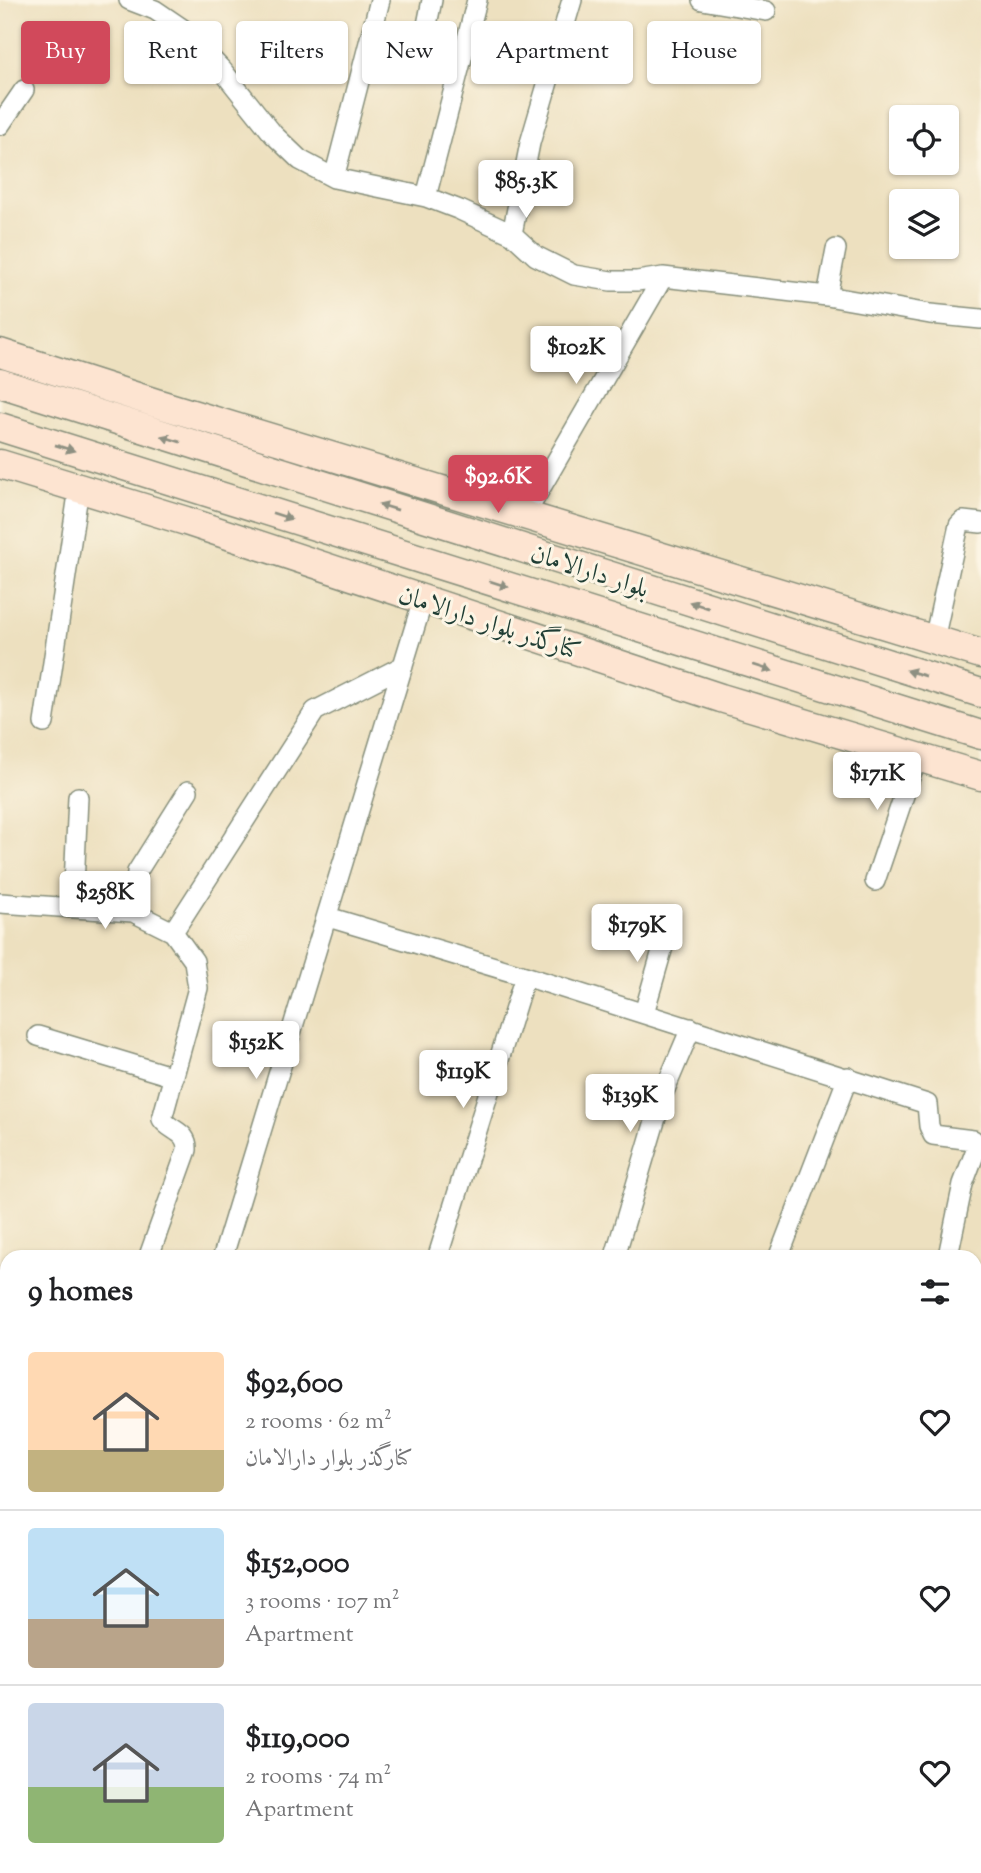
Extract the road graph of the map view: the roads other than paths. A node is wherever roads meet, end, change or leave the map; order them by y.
1 (129, 0) edge
2 (380, 0) edge
3 (432, 0) edge
4 (477, 0) edge
5 (572, 0) edge
6 (702, 0) edge
7 (766, 11) dead end
8 (428, 21) edge
9 (24, 90) dead end
10 (0, 125) edge
11 (334, 178) junction
12 (426, 197) junction
13 (512, 234) junction
14 (836, 249) dead end
15 (663, 277) junction
16 (827, 296) junction
17 (981, 319) edge
18 (0, 353) edge
19 (43, 367) junction
20 (0, 383) edge
21 (34, 395) junction
22 (11, 431) edge
23 (6, 465) edge
24 (79, 488) junction
25 (525, 515) junction
26 (981, 523) edge
27 (423, 600) junction
28 (934, 640) junction
29 (981, 654) edge
30 (403, 666) junction
31 (981, 693) edge
32 (44, 723) dead end
33 (981, 735) edge
34 (917, 757) junction
35 (981, 776) edge
36 (188, 791) dead end
37 (78, 797) dead end
38 (875, 881) dead end
39 (0, 903) edge
40 (73, 908) junction
41 (133, 912) junction
42 (328, 917) junction
43 (669, 926) dead end
44 (173, 932) junction
45 (526, 976) junction
46 (644, 1013) junction
47 (691, 1028) junction
48 (38, 1036) dead end
49 (174, 1077) junction
50 (848, 1077) junction
51 (151, 1250) edge
52 (225, 1250) edge
53 (440, 1250) edge
54 (617, 1250) edge
55 (781, 1250) edge
56 (949, 1250) edge

1 - 11 street
2 - 11 street
3 - 8 street
4 - 12 street
5 - 13 street
6 - 7 street
9 - 10 street
11 - 12 street
12 - 13 street
13 - 15 street
14 - 16 street
15 - 16 street
15 - 25 street
16 - 17 street
18 - 19 main road
19 - 21 main road
19 - 25 main road
20 - 21 main road, بلوار دارالامان
21 - 22 main road
31 -> 21 main road, بلوار دارالامان
22 - 23 main road
22 -> 33 main road, بلوار دارالامان
23 - 24 main road, کنارگذر بلوار دارالامان
24 - 27 main road, کنارگذر بلوار دارالامان
24 - 32 street
25 - 28 main road
26 - 28 street
27 - 30 street
27 - 34 main road, کنارگذر بلوار دارالامان
28 - 29 main road
30 - 42 street
30 - 44 street
34 - 35 main road, کنارگذر بلوار دارالامان
34 - 38 street
36 - 41 street
37 - 40 street
39 - 40 street
40 - 41 street
41 - 44 street
42 - 45 street
42 - 52 street
43 - 46 street
44 - 49 street
45 - 46 street
45 - 53 street
46 - 47 street
47 - 50 street
47 - 54 street
48 - 49 street
49 - 51 street
50 - 55 street
50 - 56 street

